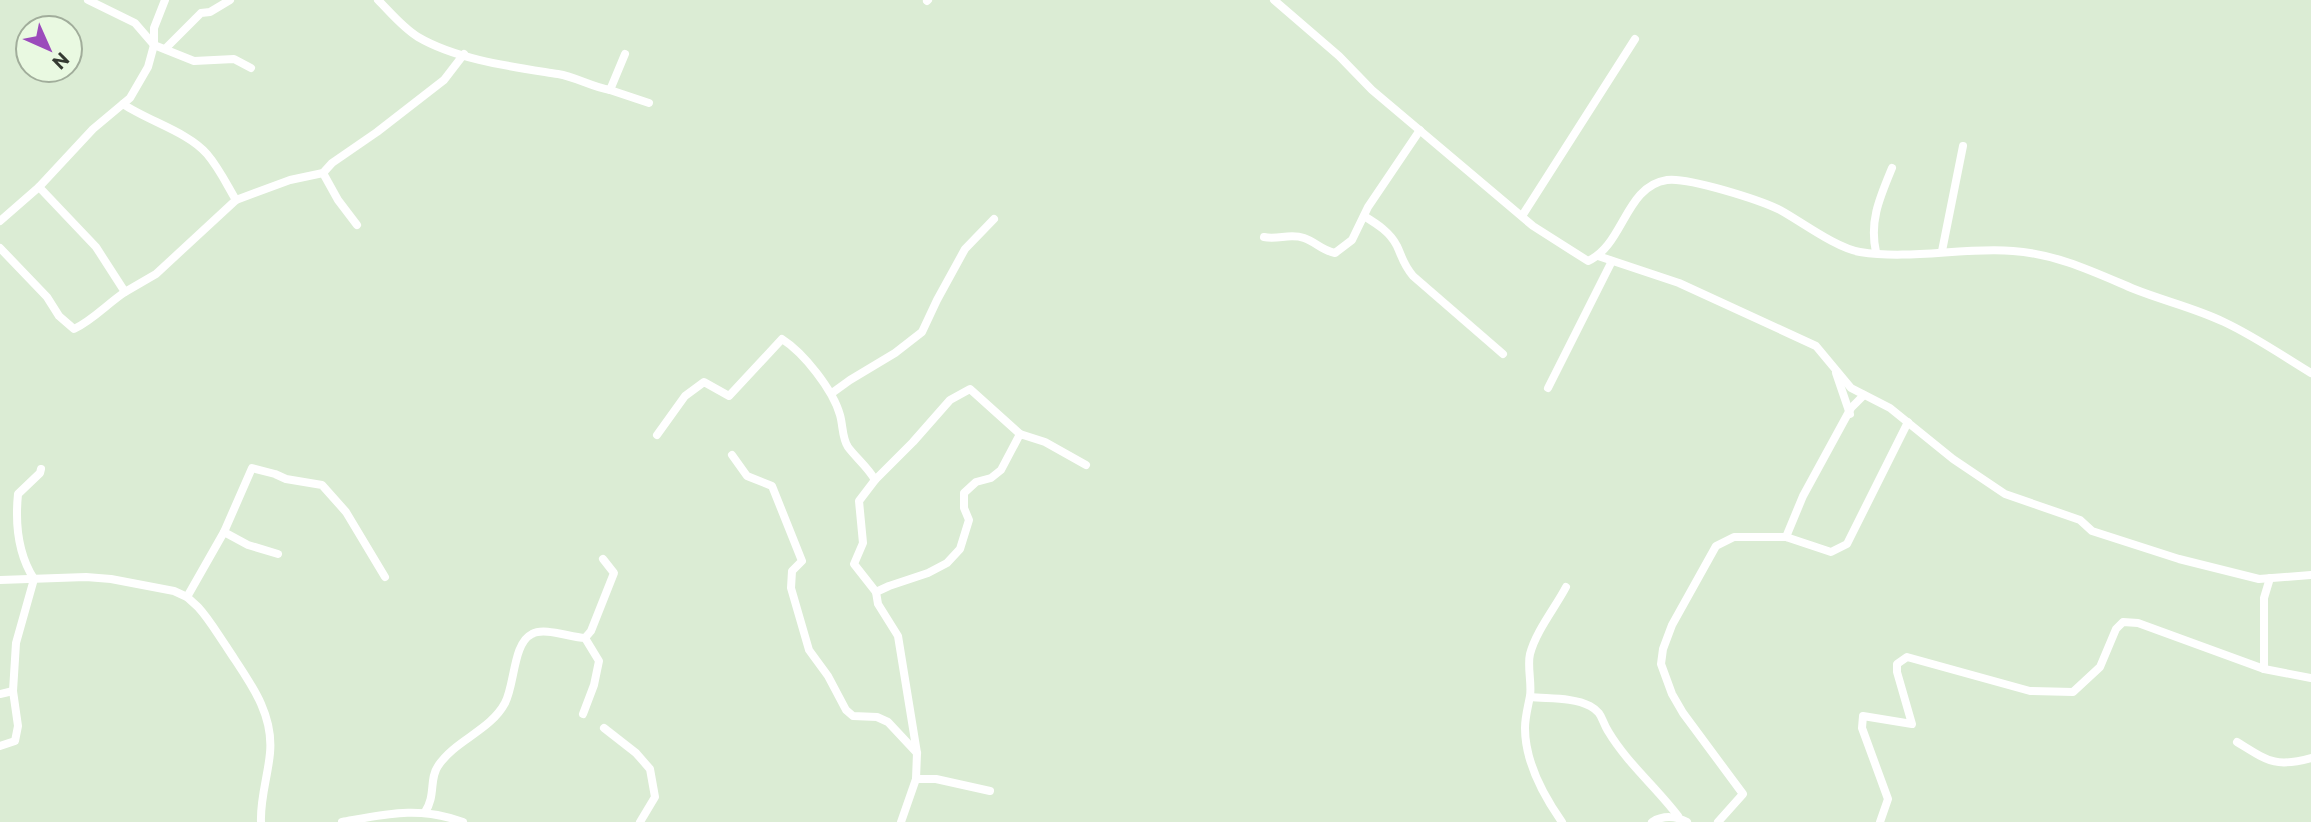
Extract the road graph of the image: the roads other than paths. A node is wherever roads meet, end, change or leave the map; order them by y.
1 (88, 0) edge
2 (164, 0) edge
3 (230, 0) edge
4 (378, 0) edge
5 (1274, 0) edge
6 (1635, 39) dead end
7 (154, 45) junction
8 (165, 49) junction
9 (464, 54) junction
10 (625, 54) dead end
11 (251, 68) dead end
12 (610, 90) junction
13 (649, 103) dead end
14 (123, 104) junction
15 (1420, 130) junction
16 (1964, 146) dead end
17 (1892, 168) dead end
18 (323, 173) junction
19 (39, 187) junction
20 (236, 200) junction
21 (1364, 216) junction
22 (1522, 216) junction
23 (994, 219) dead end
24 (0, 220) edge
25 (357, 225) dead end
26 (1264, 236) dead end
27 (0, 248) edge
28 (1942, 251) junction
29 (1876, 252) junction
30 (1598, 256) junction
31 (1612, 261) junction
32 (125, 292) junction
33 (1503, 354) dead end
34 (1835, 369) junction
35 (2311, 373) edge
36 (1548, 388) dead end
37 (832, 393) junction
38 (1864, 395) junction
39 (1850, 414) junction
40 (1908, 422) junction
41 (1020, 434) junction
42 (657, 435) dead end
43 (732, 455) dead end
44 (1086, 465) dead end
45 (41, 469) dead end
46 (875, 480) junction
47 (224, 532) junction
48 (1786, 537) junction
49 (278, 554) dead end
50 (603, 559) dead end
51 (2311, 575) edge
52 (385, 577) dead end
53 (2270, 578) junction
54 (34, 579) junction
55 (0, 580) edge
56 (1566, 587) dead end
57 (876, 592) junction
58 (187, 597) junction
59 (585, 638) junction
60 (2264, 669) junction
61 (2311, 678) edge
62 (13, 691) junction
63 (0, 694) edge
64 (1530, 697) junction
65 (583, 714) dead end
66 (604, 728) dead end
67 (2237, 743) dead end
68 (0, 746) edge
69 (918, 753) junction
70 (2311, 758) edge
71 (916, 779) junction
72 (990, 792) dead end
73 (425, 812) junction
74 (1678, 816) junction
75 (261, 822) edge
76 (342, 822) edge
77 (463, 822) edge
78 (640, 822) edge
79 (901, 822) edge
80 (1562, 822) edge
81 (1652, 822) edge
82 (1687, 822) edge
83 (1718, 822) edge
84 (1881, 822) edge

1 - 7 street
2 - 7 street
3 - 8 street
4 - 9 street
5 - 15 street
6 - 22 street
7 - 8 street
7 - 14 street
8 - 11 street
9 - 12 street
9 - 18 street
10 - 12 street
12 - 13 street
14 - 19 street
14 - 20 street
15 - 21 street
15 - 22 street
16 - 28 street
17 - 29 street
18 - 20 street
18 - 25 street
19 - 24 street
19 - 32 street
20 - 32 street
21 - 26 street
21 - 33 street
22 - 30 street
23 - 37 street
27 - 32 street
28 - 29 street
28 - 35 street
29 - 30 street
30 - 31 street
31 - 34 street
31 - 36 street
34 - 38 street
34 - 39 street
37 - 42 street
37 - 46 street
38 - 39 street
38 - 40 street
39 - 48 street
40 - 48 street
40 - 53 street
41 - 44 street
41 - 46 street
41 - 57 street
43 - 69 street
45 - 54 street
46 - 57 street
47 - 49 street
47 - 52 street
47 - 58 street
48 - 83 street
50 - 59 street
51 - 53 street
53 - 60 street
54 - 55 street
54 - 58 street
54 - 62 street
56 - 64 street
57 - 69 street
58 - 75 street
59 - 65 street
59 - 73 street
60 - 61 street
60 - 84 street
62 - 63 street
62 - 68 street
64 - 74 street
64 - 80 street
66 - 78 street
67 - 70 street
69 - 71 street
71 - 72 street
71 - 79 street
73 - 76 street
73 - 77 street
74 - 81 street
74 - 82 street

